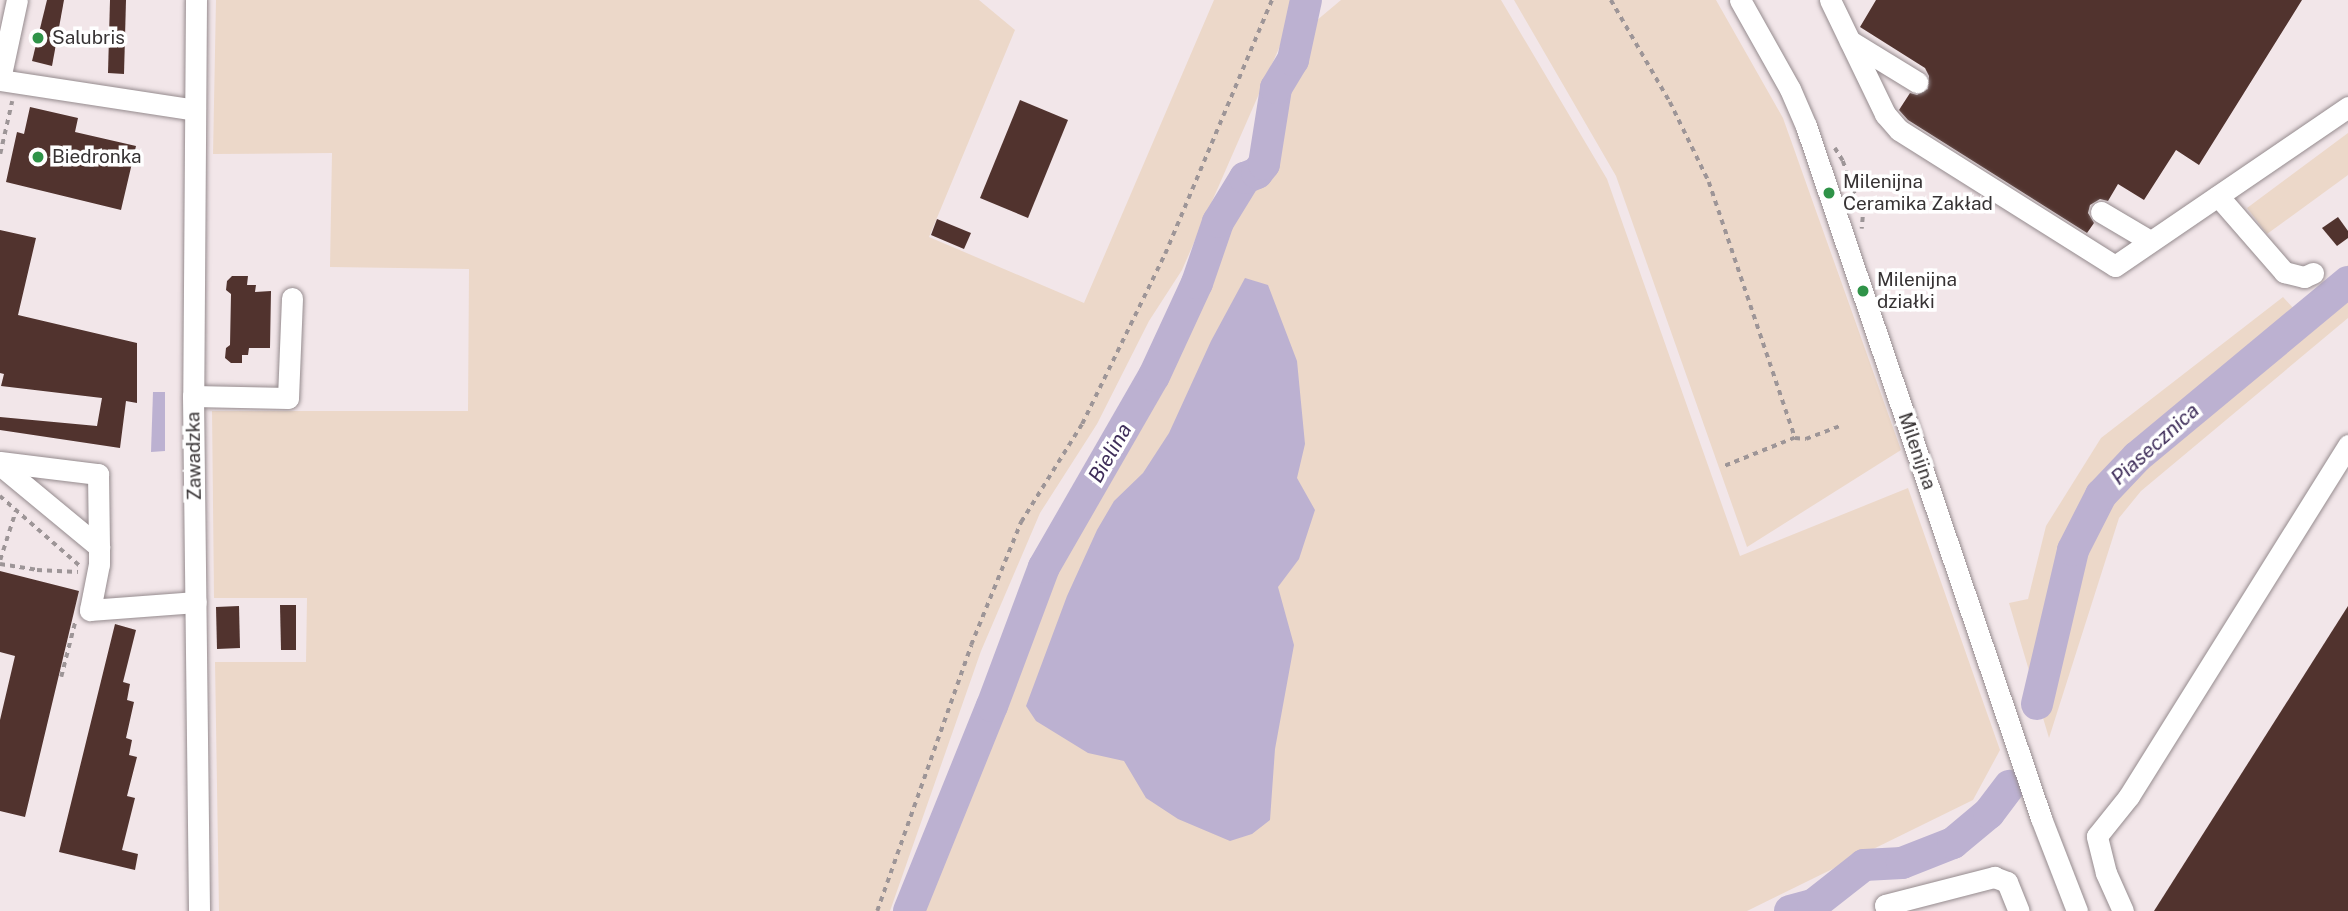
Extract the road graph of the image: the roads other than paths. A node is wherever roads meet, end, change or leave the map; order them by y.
1 (17, 0) edge
2 (196, 0) edge
3 (1740, 0) edge
4 (1830, 0) edge
5 (1850, 41) junction
6 (0, 79) edge
7 (1917, 82) dead end
8 (2348, 107) edge
9 (195, 110) junction
10 (2218, 196) junction
11 (2101, 212) dead end
12 (2150, 241) junction
13 (2313, 273) dead end
14 (292, 298) dead end
15 (193, 396) junction
16 (2348, 445) edge
17 (0, 463) edge
18 (99, 547) junction
19 (196, 602) junction
20 (199, 911) edge
21 (1887, 911) edge
22 (2019, 911) edge
23 (2077, 911) edge
24 (2123, 911) edge

1 - 6 street
2 - 9 street, Zawadzka
3 - 23 street, Milenijna
4 - 5 street
5 - 7 street
5 - 12 street
6 - 9 street
8 - 10 street
9 - 15 street, Zawadzka
10 - 12 street
10 - 13 street
11 - 12 street
14 - 15 street
15 - 19 street, Zawadzka
16 - 24 street
17 - 18 street
17 - 18 street
18 - 19 street
19 - 20 street, Zawadzka
21 - 22 street

